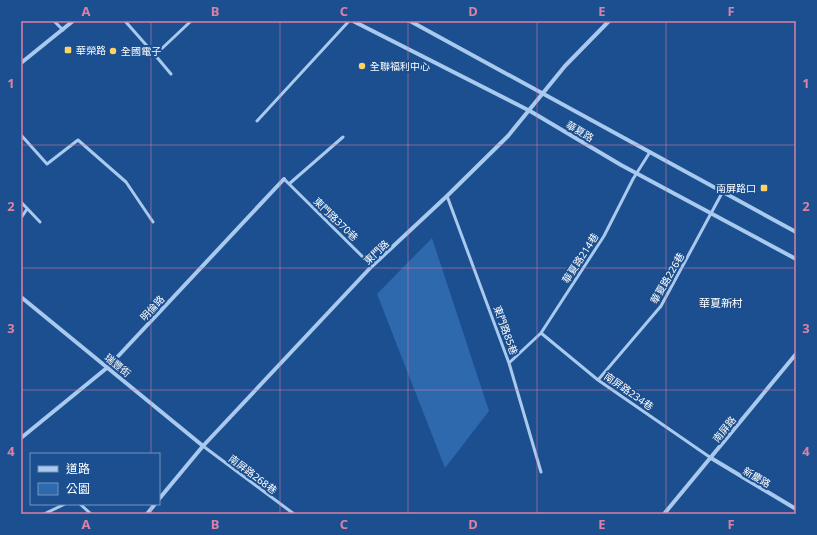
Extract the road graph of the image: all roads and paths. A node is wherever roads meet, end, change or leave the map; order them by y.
1 (54, 21) edge
2 (73, 21) edge
3 (125, 21) edge
4 (191, 21) edge
5 (349, 21) edge
6 (353, 21) edge
7 (410, 21) edge
8 (609, 21) edge
9 (63, 30) junction
10 (155, 55) junction
11 (21, 63) edge
12 (171, 74) dead end
13 (543, 94) junction
14 (530, 111) junction
15 (257, 121) dead end
16 (21, 135) edge
17 (343, 137) dead end
18 (650, 152) junction
19 (638, 173) junction
20 (284, 179) joint
21 (289, 184) junction
22 (722, 193) junction
23 (447, 196) junction
24 (21, 202) edge
25 (27, 209) junction
26 (712, 213) junction
27 (21, 218) edge
28 (40, 222) dead end
29 (153, 222) dead end
30 (796, 232) edge
31 (796, 259) edge
32 (372, 266) junction
33 (21, 297) edge
34 (541, 333) junction
35 (796, 354) edge
36 (509, 363) junction
37 (108, 367) junction
38 (598, 380) junction
39 (21, 438) edge
40 (203, 446) junction
41 (711, 458) junction
42 (541, 472) dead end
43 (160, 498) edge
44 (63, 505) edge
45 (81, 505) edge
46 (154, 505) edge
47 (796, 509) edge
48 (44, 514) edge
49 (91, 514) edge
50 (147, 514) edge
51 (294, 514) edge
52 (664, 514) edge

1 - 9 lane
2 - 9 street
3 - 10 lane
4 - 10 lane
5 - 15 lane
6 - 14 street, 華夏路
7 - 13 street, 華夏路
8 - 13 street, 東門路
9 - 11 street
10 - 12 lane
13 - 14 street, 東門路
13 - 18 street, 華夏路
14 - 19 street, 華夏路
14 - 23 street, 東門路
16 - 29 lane
17 - 21 lane
18 - 19 lane, 華夏路214巷
18 - 22 street, 華夏路
19 - 26 street, 華夏路
19 - 34 lane, 華夏路214巷
20 - 21 lane, 東門路370巷
20 - 37 street, 明倫路
21 - 32 lane, 東門路370巷
22 - 26 lane, 華夏路226巷
22 - 30 street, 華夏路
23 - 32 street, 東門路
23 - 36 lane, 東門路85巷
24 - 25 lane
25 - 27 lane
25 - 28 lane
26 - 31 street, 華夏路
26 - 38 lane, 華夏路226巷
32 - 40 street, 東門路
33 - 37 street, 瑞豐街
34 - 36 lane, 華夏路214巷
34 - 38 lane, 南屏路234巷
35 - 41 street, 南屏路
36 - 42 lane, 東門路85巷
37 - 39 street, 明倫路
37 - 40 street, 瑞豐街
38 - 41 lane, 南屏路234巷
40 - 43 street, 東門路
40 - 51 lane, 南屏路268巷
41 - 47 street, 新慶路
41 - 52 street, 南屏路
44 - 48 lane
45 - 49 lane
46 - 50 street

